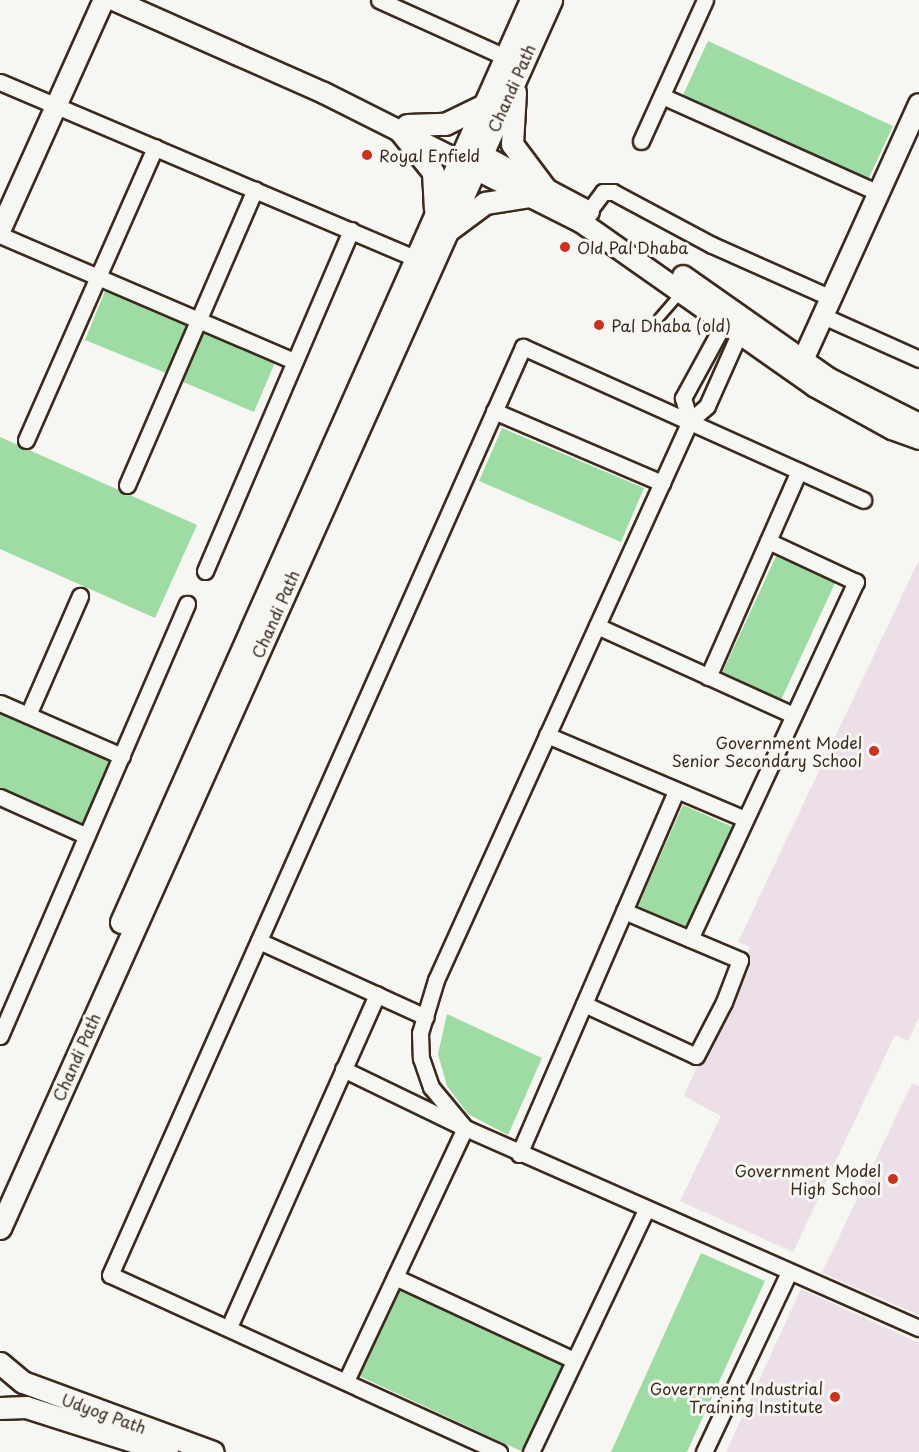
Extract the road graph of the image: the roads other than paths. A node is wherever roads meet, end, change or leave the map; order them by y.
1 (104, 0) edge
2 (114, 0) edge
3 (531, 0) edge
4 (551, 0) edge
5 (705, 0) edge
6 (389, 2) edge
7 (505, 57) junction
8 (515, 79) junction
9 (0, 82) edge
10 (662, 96) junction
11 (919, 104) edge
12 (484, 105) junction
13 (56, 106) junction
14 (403, 128) junction
15 (641, 141) dead end
16 (155, 147) junction
17 (471, 157) junction
18 (255, 189) junction
19 (538, 192) junction
20 (879, 193) junction
21 (584, 217) junction
22 (440, 225) junction
23 (351, 230) junction
24 (0, 233) edge
25 (416, 259) junction
26 (98, 277) junction
27 (686, 286) junction
28 (827, 307) junction
29 (659, 318) dead end
30 (198, 320) junction
31 (736, 320) junction
32 (919, 359) edge
33 (294, 361) junction
34 (801, 366) junction
35 (494, 411) junction
36 (690, 422) junction
37 (919, 424) edge
38 (919, 439) edge
39 (26, 440) dead end
40 (799, 471) junction
41 (662, 483) junction
42 (127, 485) dead end
43 (863, 500) dead end
44 (768, 540) junction
45 (205, 571) dead end
46 (80, 596) dead end
47 (187, 604) dead end
48 (597, 626) junction
49 (708, 676) junction
50 (0, 703) edge
51 (28, 715) junction
52 (793, 715) junction
53 (547, 735) junction
54 (122, 756) junction
55 (676, 792) junction
56 (2, 802) edge
57 (745, 819) junction
58 (87, 836) junction
59 (624, 911) junction
60 (690, 939) junction
61 (259, 940) junction
62 (377, 994) junction
63 (584, 1004) junction
64 (426, 1017) junction
65 (0, 1036) edge
66 (343, 1069) junction
67 (465, 1128) junction
68 (519, 1154) junction
69 (0, 1194) edge
70 (646, 1210) junction
71 (0, 1228) edge
72 (789, 1272) junction
73 (395, 1277) junction
74 (229, 1327) junction
75 (919, 1328) edge
76 (574, 1360) junction
77 (0, 1363) edge
78 (346, 1381) junction
79 (0, 1408) edge
80 (167, 1452) edge
81 (213, 1452) edge
82 (499, 1452) edge
83 (531, 1452) edge
84 (704, 1452) edge

1 - 13 street
2 - 14 street
3 - 7 main road, Chandi Path
4 - 8 main road, Chandi Path
5 - 10 street
6 - 7 street
7 - 12 main road, Chandi Path
8 - 17 main road, Chandi Path
8 - 19 main road
9 - 13 street
10 - 15 street
10 - 20 street
11 - 20 street
12 - 14 main road
12 - 17 main road, Chandi Path
13 - 16 street
13 - 24 street
14 - 17 street
14 - 22 main road
16 - 18 street
16 - 26 street
17 - 19 street
17 - 22 main road, Chandi Path
18 - 23 street
18 - 30 street
19 - 21 street
19 - 22 main road
20 - 28 street
21 - 27 street
21 - 28 street
22 - 25 main road, Chandi Path
22 - 71 main road, Chandi Path
23 - 25 street
23 - 33 street
24 - 26 street
25 - 69 main road, Chandi Path
26 - 30 street
26 - 39 street
27 - 29 lane
27 - 31 street
28 - 32 street
28 - 34 street
30 - 33 street
30 - 42 street
31 - 34 street
31 - 36 street
31 - 36 street
33 - 45 street
34 - 37 street
34 - 38 street
35 - 36 street
35 - 41 street
35 - 61 street
36 - 40 street
36 - 41 street
40 - 43 street
40 - 44 street
41 - 48 street
44 - 49 street
44 - 52 street
46 - 51 street
47 - 54 street
48 - 49 street
48 - 53 street
49 - 52 street
50 - 51 street
51 - 54 street
52 - 57 street
53 - 55 street
53 - 64 street
54 - 58 street
55 - 57 street
55 - 59 street
56 - 58 street
57 - 60 street
58 - 65 street
59 - 60 street
59 - 63 street
60 - 63 street
61 - 62 street
61 - 74 street
62 - 64 street
62 - 66 street
63 - 68 street
64 - 67 street
66 - 67 street
66 - 74 street
67 - 68 street
67 - 73 street
68 - 70 street
70 - 72 street
70 - 76 street
72 - 75 street
72 - 84 street
73 - 76 street
73 - 78 street
74 - 78 street
76 - 83 street
77 - 81 main road, Udyog Path
78 - 82 street
79 - 80 main road, Udyog Path

